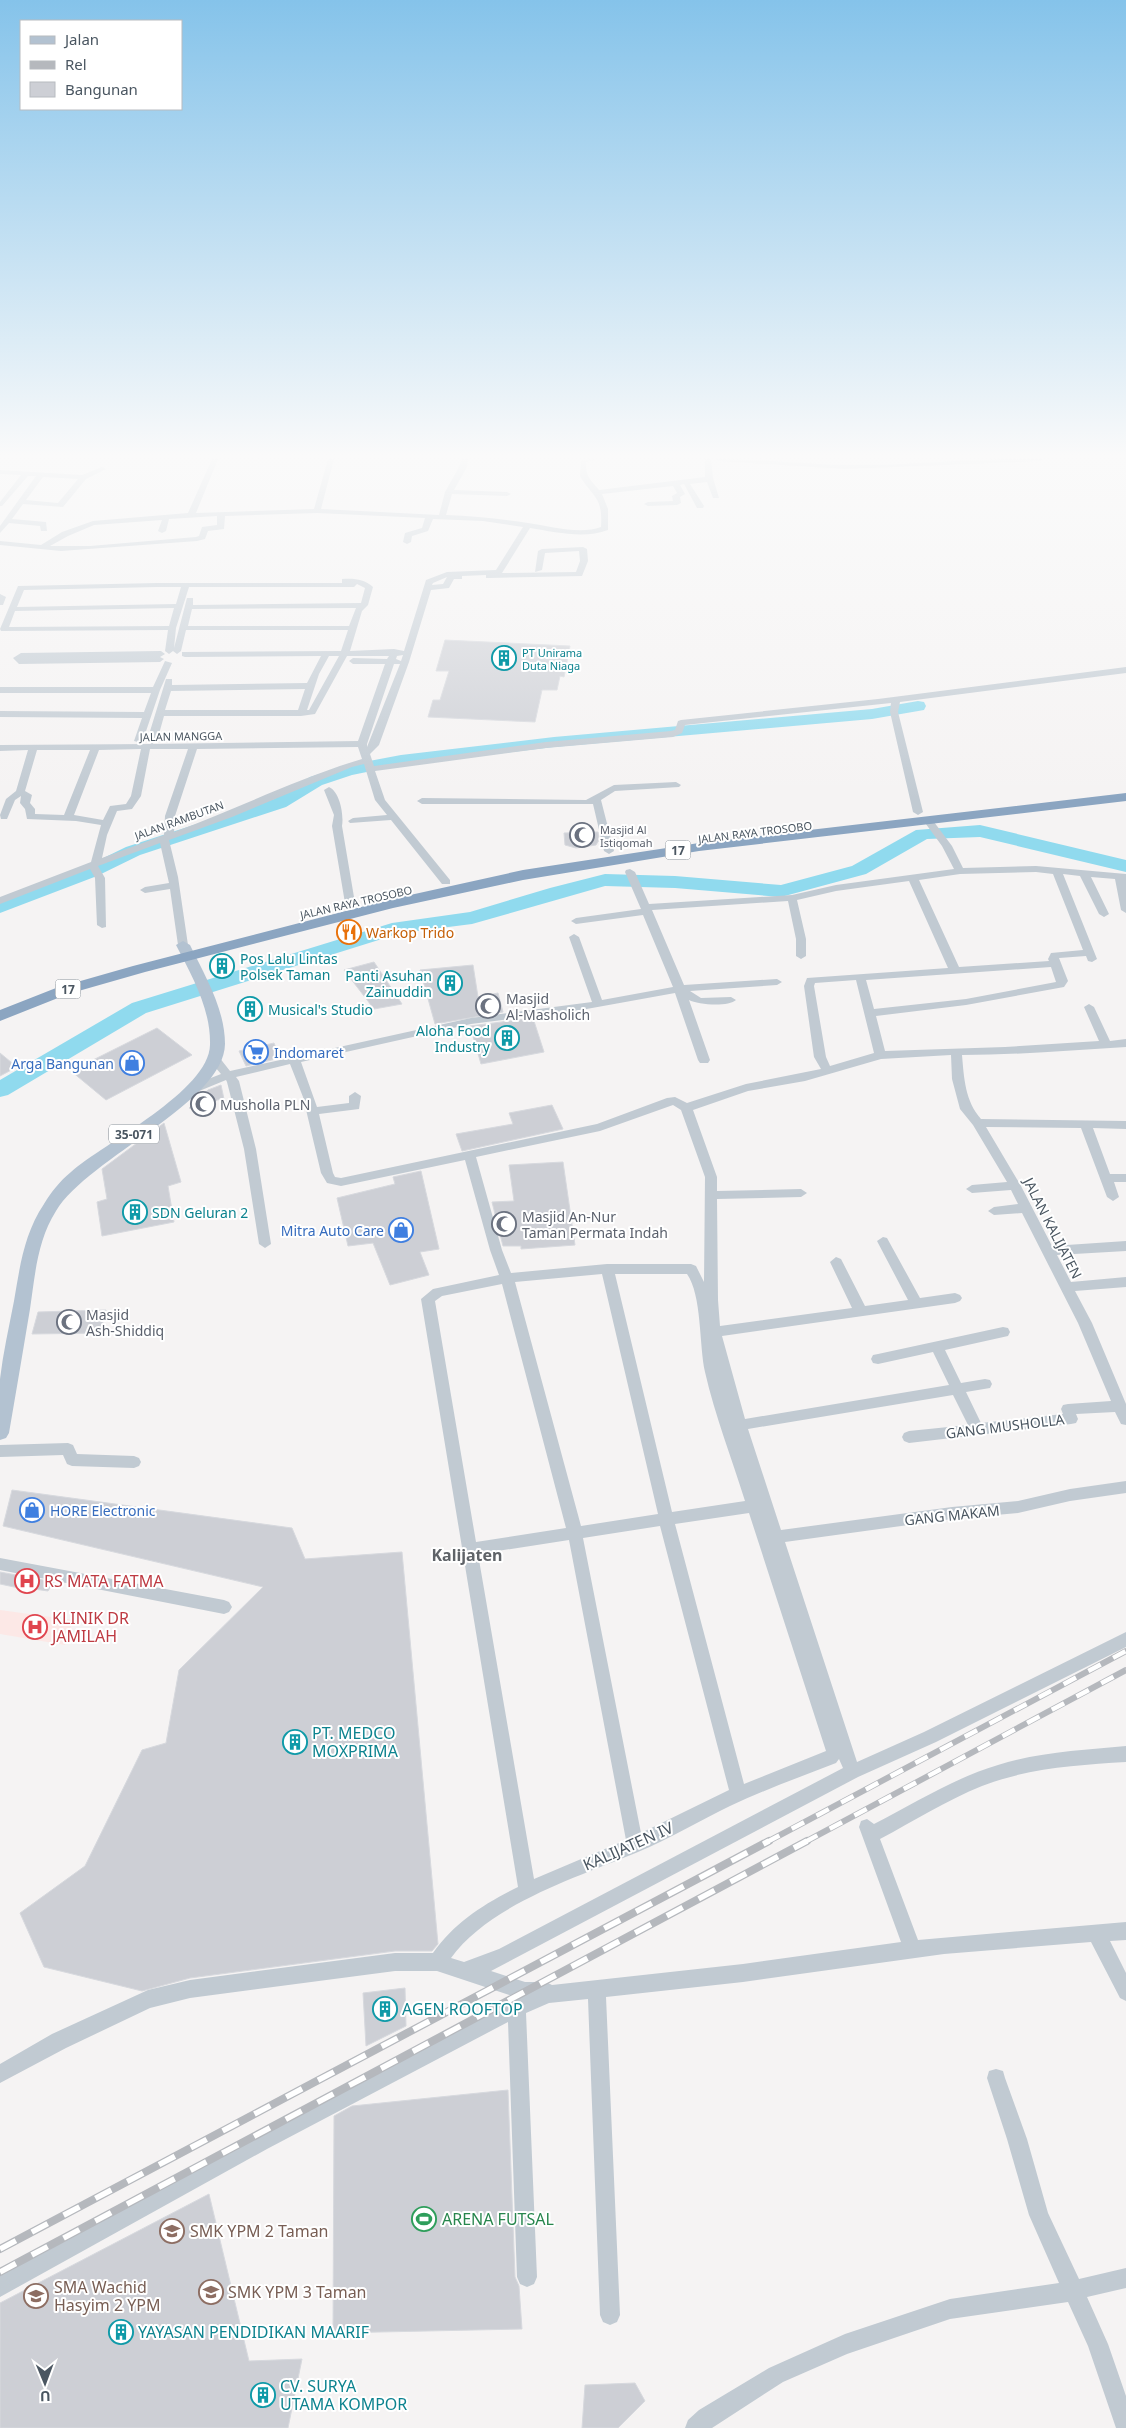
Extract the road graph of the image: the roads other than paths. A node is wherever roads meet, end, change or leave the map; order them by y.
1 (493, 572) edge
2 (517, 572) edge
3 (554, 572) edge
4 (580, 572) edge
5 (558, 575) junction
6 (513, 576) junction
7 (354, 583) junction
8 (185, 584) junction
9 (428, 588) junction
10 (0, 596) edge
11 (0, 603) edge
12 (359, 606) junction
13 (184, 607) junction
14 (14, 609) junction
15 (172, 628) junction
16 (182, 628) junction
17 (352, 628) junction
18 (328, 652) junction
19 (345, 652) junction
20 (173, 657) junction
21 (393, 657) junction
22 (407, 657) junction
23 (321, 661) junction
24 (339, 661) junction
25 (1126, 670) edge
26 (308, 686) junction
27 (167, 688) junction
28 (0, 690) edge
29 (156, 690) junction
30 (895, 706) junction
31 (160, 713) junction
32 (301, 713) junction
33 (0, 714) edge
34 (148, 714) junction
35 (339, 738) dead end
36 (0, 741) edge
37 (146, 743) junction
38 (193, 747) junction
39 (0, 748) edge
40 (33, 748) junction
41 (95, 748) junction
42 (367, 760) junction
43 (676, 785) dead end
44 (1126, 786) edge
45 (329, 790) dead end
46 (20, 792) junction
47 (1126, 797) edge
48 (598, 800) junction
49 (422, 801) dead end
50 (4, 817) dead end
51 (68, 817) junction
52 (392, 817) junction
53 (926, 819) junction
54 (353, 821) dead end
55 (107, 823) junction
56 (166, 840) junction
57 (609, 851) junction
58 (95, 867) junction
59 (628, 867) junction
60 (960, 871) junction
61 (1056, 871) junction
62 (1084, 873) junction
63 (1122, 876) edge
64 (913, 878) junction
65 (446, 882) junction
66 (174, 885) junction
67 (146, 890) dead end
68 (788, 898) junction
69 (0, 901) edge
70 (350, 903) junction
71 (647, 909) junction
72 (1126, 910) edge
73 (1104, 914) dead end
74 (576, 921) dead end
75 (102, 925) dead end
76 (574, 937) dead end
77 (185, 950) junction
78 (801, 956) dead end
79 (1055, 964) junction
80 (955, 971) junction
81 (860, 976) junction
82 (777, 982) dead end
83 (679, 990) junction
84 (731, 1000) dead end
85 (0, 1003) edge
86 (598, 1004) junction
87 (1089, 1007) dead end
88 (871, 1013) junction
89 (0, 1016) edge
90 (1126, 1043) edge
91 (1106, 1045) junction
92 (956, 1051) junction
93 (880, 1055) junction
94 (294, 1059) junction
95 (215, 1060) junction
96 (704, 1060) dead end
97 (823, 1071) junction
98 (228, 1075) junction
99 (192, 1090) junction
100 (355, 1096) dead end
101 (686, 1108) junction
102 (313, 1111) junction
103 (978, 1123) junction
104 (1086, 1125) junction
105 (1126, 1125) edge
106 (469, 1154) junction
107 (1107, 1178) junction
108 (1126, 1178) edge
109 (1015, 1186) junction
110 (972, 1189) dead end
111 (801, 1193) dead end
112 (712, 1194) junction
113 (1113, 1197) dead end
114 (1026, 1208) junction
115 (994, 1210) dead end
116 (883, 1241) dead end
117 (265, 1244) dead end
118 (32, 1246) joint
119 (1126, 1246) edge
120 (1048, 1251) junction
121 (836, 1262) dead end
122 (607, 1268) junction
123 (507, 1278) junction
124 (1126, 1282) edge
125 (1066, 1287) junction
126 (955, 1298) dead end
127 (917, 1304) junction
128 (861, 1312) junction
129 (714, 1332) junction
130 (1003, 1332) dead end
131 (937, 1347) junction
132 (878, 1359) dead end
133 (985, 1384) dead end
134 (957, 1388) junction
135 (1118, 1406) junction
136 (1126, 1420) edge
137 (740, 1425) junction
138 (977, 1429) junction
139 (0, 1433) edge
140 (910, 1436) dead end
141 (0, 1452) edge
142 (134, 1462) dead end
143 (1126, 1487) edge
144 (753, 1506) junction
145 (666, 1519) junction
146 (575, 1533) junction
147 (777, 1537) junction
148 (469, 1550) junction
149 (0, 1564) edge
150 (224, 1607) dead end
151 (1126, 1639) edge
152 (1126, 1754) edge
153 (852, 1772) junction
154 (738, 1794) junction
155 (635, 1845) junction
156 (527, 1890) junction
157 (1126, 1931) edge
158 (1096, 1933) junction
159 (912, 1949) junction
160 (437, 1962) junction
161 (467, 1970) junction
162 (597, 1990) junction
163 (1126, 1992) edge
164 (517, 2009) junction
165 (0, 2074) edge
166 (996, 2078) dead end
167 (527, 2277) dead end
168 (1126, 2278) edge
169 (0, 2287) edge
170 (1076, 2297) junction
171 (610, 2315) dead end
172 (1126, 2426) edge
173 (696, 2428) edge

1 - 9 street
2 - 6 street
3 - 5 street
4 - 5 street
5 - 6 street
6 - 9 street
7 - 8 street
7 - 8 street
7 - 12 street
7 - 12 street
8 - 13 street
8 - 14 street
9 - 22 street
10 - 11 street
12 - 13 street
12 - 17 street
13 - 14 street
13 - 15 street
13 - 16 street
14 - 15 street
15 - 20 street
16 - 17 street
16 - 20 street
17 - 19 street
18 - 19 street
18 - 20 street
18 - 23 street
19 - 21 street
19 - 24 street
20 - 20 street
20 - 23 street
20 - 27 street
20 - 29 street
21 - 22 street
21 - 24 street
21 - 42 street
22 - 42 street
23 - 24 street
23 - 26 street
24 - 32 street
25 - 30 street
26 - 27 street
26 - 32 street
27 - 31 street
28 - 29 street
29 - 34 street
30 - 42 street
30 - 53 street
31 - 32 street
31 - 37 street
33 - 34 street
34 - 37 street
35 - 37 street
36 - 37 street
37 - 38 street, JALAN MANGGA
37 - 41 street, JALAN MANGGA
37 - 55 street
38 - 42 street, JALAN MANGGA
38 - 56 street
39 - 40 street, JALAN MANGGA
40 - 41 street, JALAN MANGGA
40 - 46 street
41 - 51 street
42 - 52 street
42 - 56 street, JALAN RAMBUTAN
43 - 48 street
44 - 53 highway, JALAN RAYA TROSOBO / 17
45 - 70 street
46 - 50 street
46 - 51 street
47 - 53 highway, JALAN RAYA TROSOBO / 17
48 - 49 street
48 - 57 street
51 - 55 street
52 - 54 street
52 - 65 street
53 - 57 highway, JALAN RAYA TROSOBO / 17
53 - 59 highway, JALAN RAYA TROSOBO / 17
53 - 60 street
55 - 58 street
56 - 58 street, JALAN RAMBUTAN
56 - 66 street
57 - 65 highway, JALAN RAYA TROSOBO / 17
58 - 69 street, JALAN RAMBUTAN
58 - 75 street
59 - 71 street
59 - 77 highway, JALAN RAYA TROSOBO / 17
60 - 61 street
60 - 64 street
61 - 62 street
61 - 79 street
62 - 63 street
62 - 73 street
63 - 72 street
64 - 68 street
64 - 80 street
65 - 70 highway, JALAN RAYA TROSOBO / 17
66 - 67 street
66 - 77 street
68 - 71 street
68 - 78 street
70 - 77 highway, JALAN RAYA TROSOBO / 17
71 - 74 street
71 - 83 street
76 - 86 street
77 - 85 highway, 17
77 - 89 highway, 17
77 - 95 main road
79 - 80 street
79 - 88 street
80 - 81 street
81 - 88 street
81 - 97 street
82 - 83 street
83 - 84 street
83 - 86 street
83 - 96 street
86 - 94 street
87 - 91 street
88 - 93 street
90 - 91 street
91 - 92 street
92 - 93 street
92 - 103 street, JALAN KALIJATEN
93 - 97 street
94 - 98 street
94 - 102 street
95 - 98 street
95 - 99 main road, 35-071
97 - 101 street
98 - 99 street
98 - 117 street
99 - 118 main road, 35-071
100 - 102 street
101 - 106 street
101 - 112 street
102 - 106 street
103 - 104 street
103 - 109 street, JALAN KALIJATEN
104 - 105 street
104 - 107 street
106 - 123 street
107 - 108 street
107 - 113 street
109 - 110 street
109 - 114 street, JALAN KALIJATEN
111 - 112 street
112 - 129 street
114 - 115 street
114 - 120 street, JALAN KALIJATEN
116 - 127 street
118 - 139 main road, 35-071
119 - 120 street
120 - 125 street, JALAN KALIJATEN
121 - 128 street
122 - 123 street
122 - 144 street
122 - 145 street
123 - 146 street
123 - 148 street
124 - 125 street
125 - 135 street, JALAN KALIJATEN
126 - 127 street
127 - 128 street
128 - 129 street
129 - 137 street
130 - 131 street
131 - 132 street
131 - 134 street
133 - 134 street
134 - 137 street
134 - 138 street
135 - 136 street, JALAN KALIJATEN
135 - 138 street, GANG MUSHOLLA
137 - 147 street
138 - 140 street, GANG MUSHOLLA
141 - 142 street
143 - 147 street, GANG MAKAM
144 - 145 street
144 - 154 street, KALIJATEN IV
145 - 146 street
145 - 154 street
146 - 148 street
146 - 155 street
147 - 153 street
148 - 156 street
149 - 150 street
151 - 153 street
152 - 159 street
153 - 161 street
154 - 155 street, KALIJATEN IV
155 - 156 street, KALIJATEN IV
156 - 160 street, KALIJATEN IV
157 - 158 street
158 - 159 street
158 - 163 street
159 - 162 street
160 - 161 street
160 - 165 street
161 - 162 street
162 - 164 street
162 - 171 street
164 - 167 street
164 - 169 street
166 - 170 street
168 - 170 street
170 - 172 street
170 - 173 street

